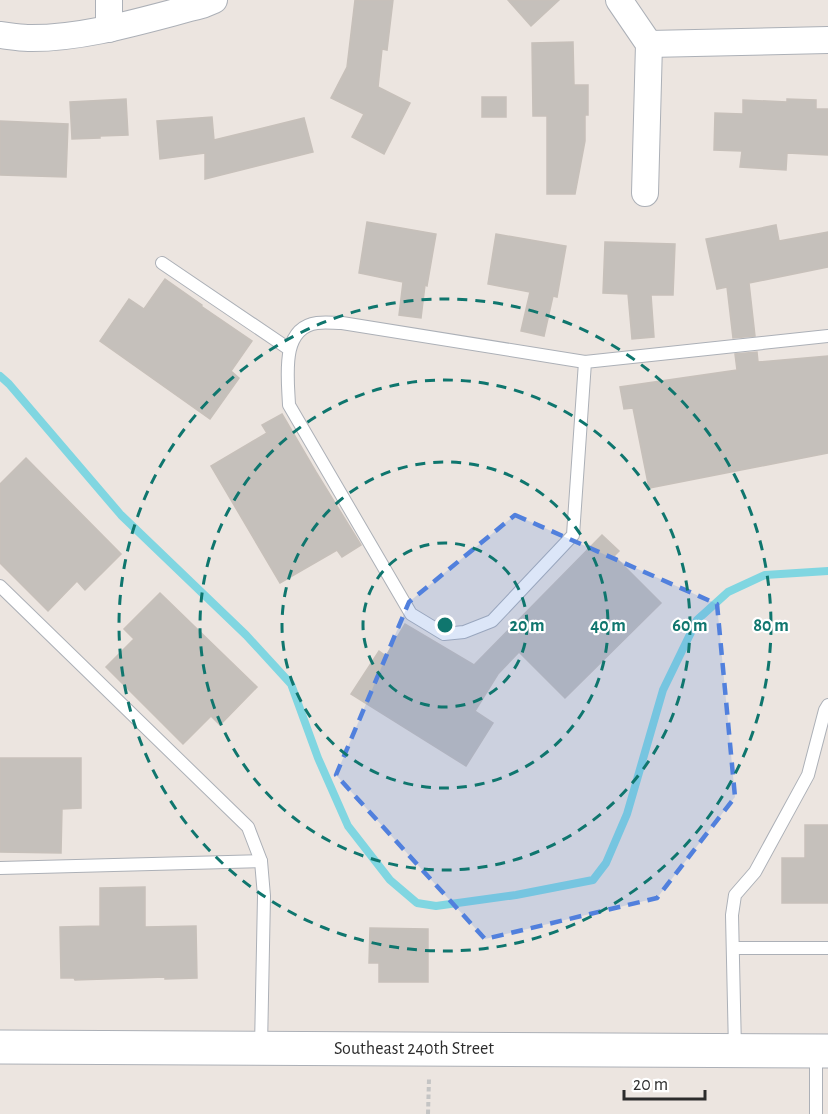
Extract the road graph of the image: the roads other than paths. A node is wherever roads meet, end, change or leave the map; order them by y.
1 (109, 0) edge
2 (214, 0) edge
3 (619, 0) edge
4 (109, 29) junction
5 (0, 35) edge
6 (828, 40) edge
7 (649, 44) junction
8 (645, 193) dead end
9 (162, 263) dead end
10 (828, 336) edge
11 (289, 349) junction
12 (585, 362) junction
13 (0, 586) edge
14 (828, 705) edge
15 (261, 861) junction
16 (0, 868) edge
17 (733, 948) junction
18 (828, 948) edge
19 (0, 1047) edge
20 (261, 1049) junction
21 (735, 1051) junction
22 (822, 1051) edge
23 (816, 1114) edge

1 - 4 street
2 - 4 street
3 - 7 street
4 - 5 street
6 - 7 street
7 - 8 street
9 - 11 lane
10 - 12 lane
11 - 12 lane
11 - 12 lane
13 - 15 lane
14 - 17 lane
15 - 16 lane
15 - 20 lane
17 - 18 lane
17 - 21 lane
19 - 20 main road, Southeast 240th Street
20 - 21 main road, Southeast 240th Street
21 - 22 main road, Southeast 240th Street
22 - 23 lane

